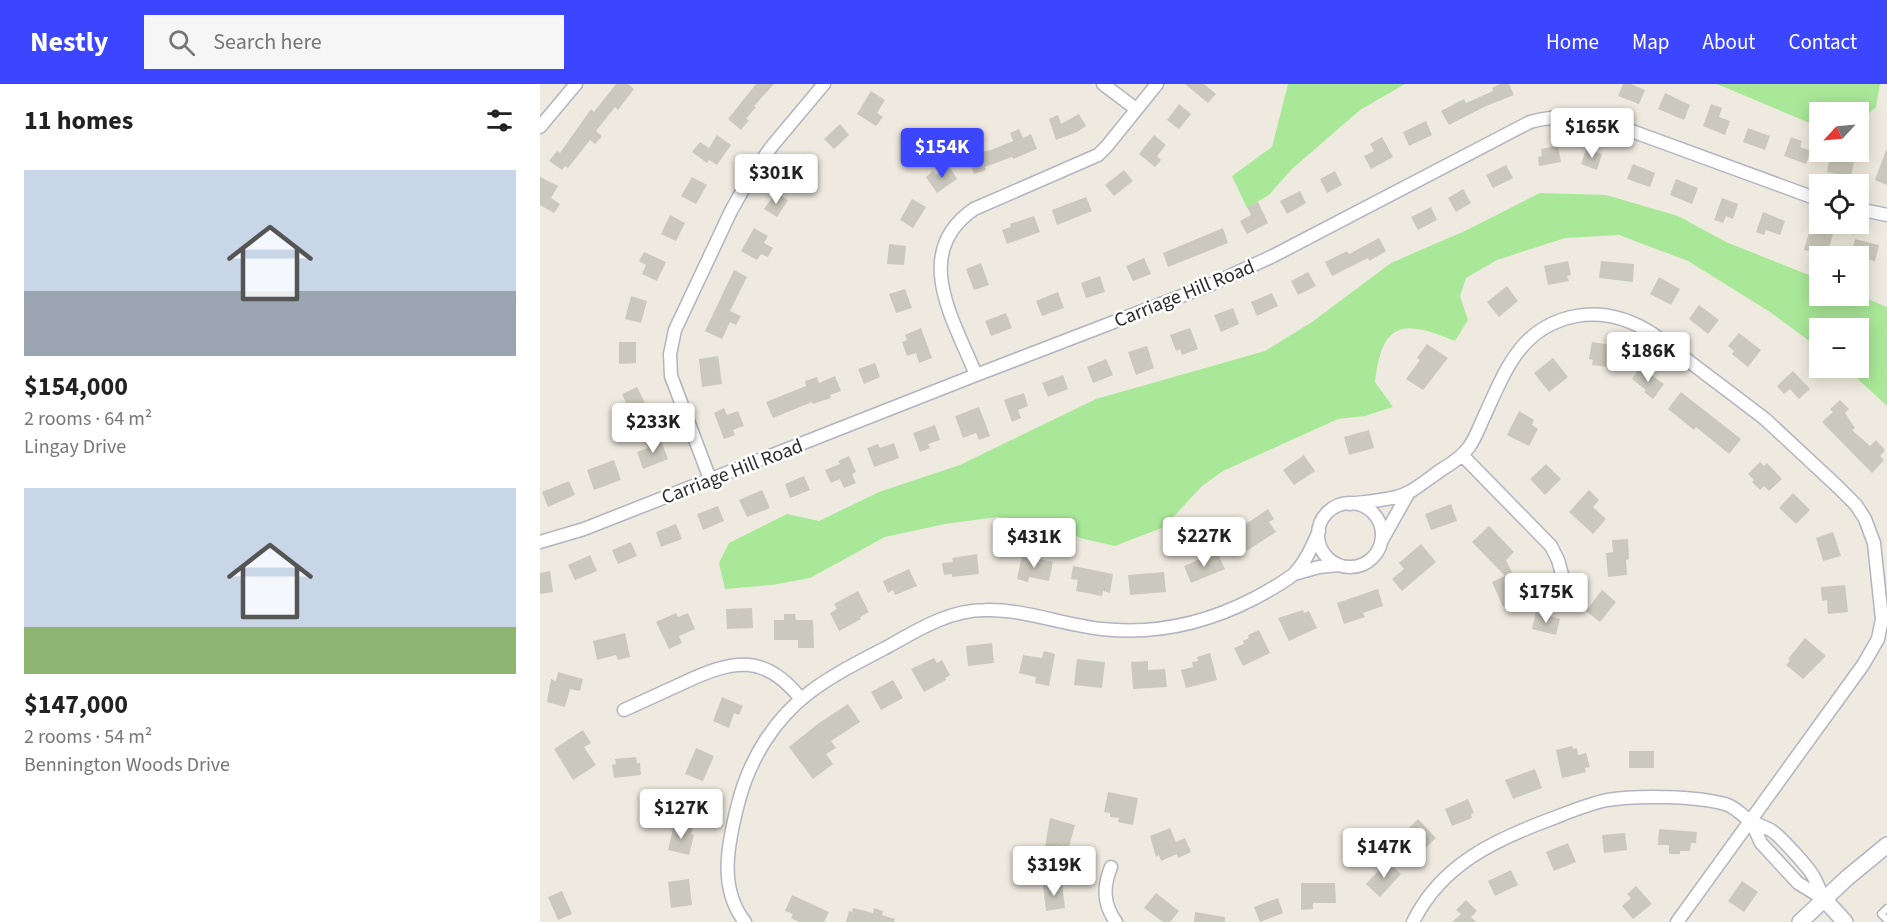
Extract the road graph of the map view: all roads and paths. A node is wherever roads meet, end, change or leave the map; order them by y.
1 (576, 84) edge
2 (824, 84) edge
3 (1103, 84) edge
4 (1157, 84) edge
5 (1136, 109) junction
6 (540, 128) edge
7 (1809, 196) edge
8 (1869, 211) edge
9 (1887, 215) edge
10 (976, 375) junction
11 (1462, 455) junction
12 (710, 479) junction
13 (1409, 492) junction
14 (1348, 504) junction
15 (1319, 531) junction
16 (540, 542) edge
17 (1381, 543) junction
18 (1339, 565) junction
19 (1294, 574) junction
20 (1563, 578) dead end
21 (801, 699) junction
22 (624, 710) dead end
23 (1751, 821) junction
24 (1887, 845) edge
25 (1111, 867) dead end
26 (1824, 899) junction
27 (1887, 908) edge
28 (1887, 920) edge
29 (745, 922) edge
30 (1116, 922) edge
31 (1413, 922) edge
32 (1677, 922) edge
33 (1800, 922) edge
34 (1845, 922) edge

1 - 6 street
2 - 12 street
3 - 5 street
4 - 5 street
5 - 10 street
7 - 10 street, Carriage Hill Road
8 - 9 street
10 - 12 street, Carriage Hill Road
11 - 13 street
11 - 20 street
11 - 23 street
12 - 16 street, Carriage Hill Road
13 - 14 street
13 - 17 street
14 - 15 street
14 - 17 street
15 - 18 street
15 - 19 street
17 - 18 street
18 - 19 street
19 - 21 street
21 - 22 street
21 - 29 street
23 - 26 street
23 - 31 street
23 - 32 street
24 - 26 street
25 - 30 street
26 - 33 street
26 - 34 street
27 - 28 lane

